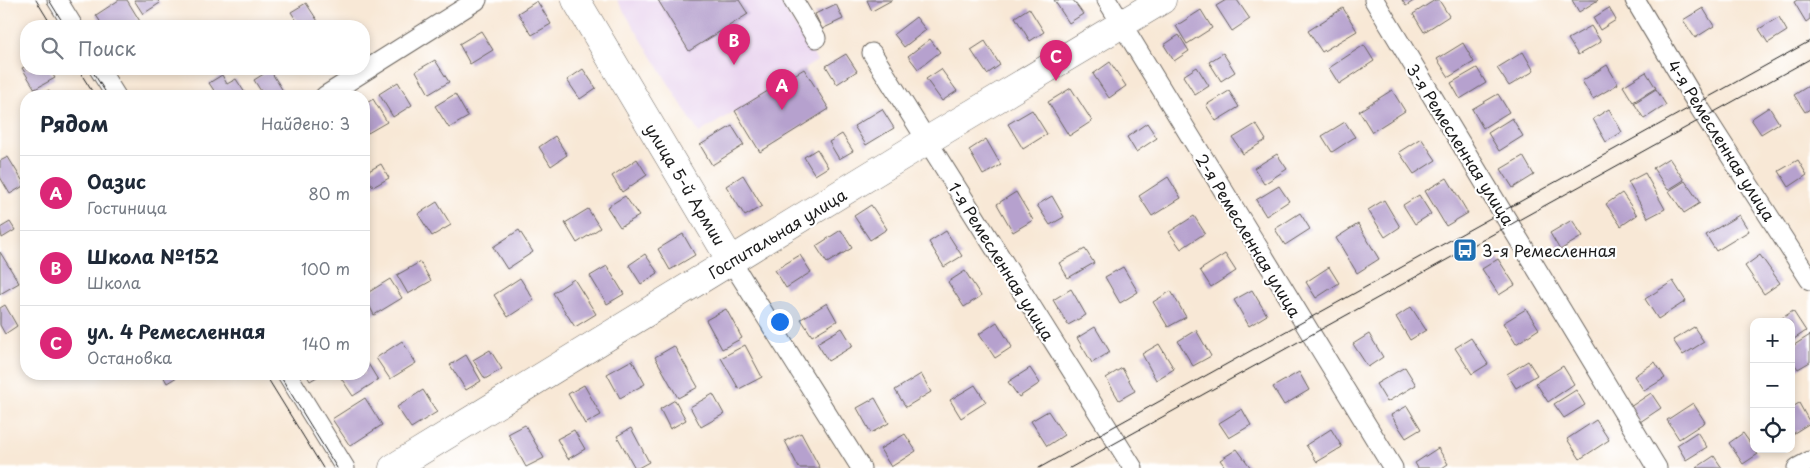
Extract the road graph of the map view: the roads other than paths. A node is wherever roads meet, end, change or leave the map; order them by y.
1 (57, 0) edge
2 (477, 0) edge
3 (576, 0) edge
4 (793, 0) edge
5 (1107, 0) edge
6 (1162, 0) edge
7 (1374, 0) edge
8 (1635, 0) edge
9 (69, 20) edge
10 (1122, 25) junction
11 (816, 38) dead end
12 (872, 53) dead end
13 (370, 68) edge
14 (103, 75) edge
15 (358, 75) edge
16 (112, 90) edge
17 (334, 90) edge
18 (928, 140) junction
19 (731, 261) junction
20 (1810, 280) edge
21 (291, 380) edge
22 (1810, 461) edge
23 (345, 468) edge
24 (393, 468) edge
25 (861, 468) edge
26 (1132, 468) edge
27 (1393, 468) edge
28 (1657, 468) edge
29 (1798, 468) edge

1 - 9 street
2 - 13 street
3 - 19 main road, улица 5-й Армии
4 - 11 street
5 - 10 street, 2-я Ремесленная улица
6 - 10 main road, Госпитальная улица
7 - 28 street, 3-я Ремесленная улица
8 - 20 street, 4-я Ремесленная улица
10 - 18 main road, Госпитальная улица
10 - 27 street, 2-я Ремесленная улица
12 - 18 street, 1-я Ремесленная улица
14 - 16 street
15 - 17 street
18 - 19 main road, Госпитальная улица
18 - 26 street, 1-я Ремесленная улица
19 - 24 main road, Госпитальная улица
19 - 25 street, улица 5-й Армии
21 - 23 street
22 - 29 street

